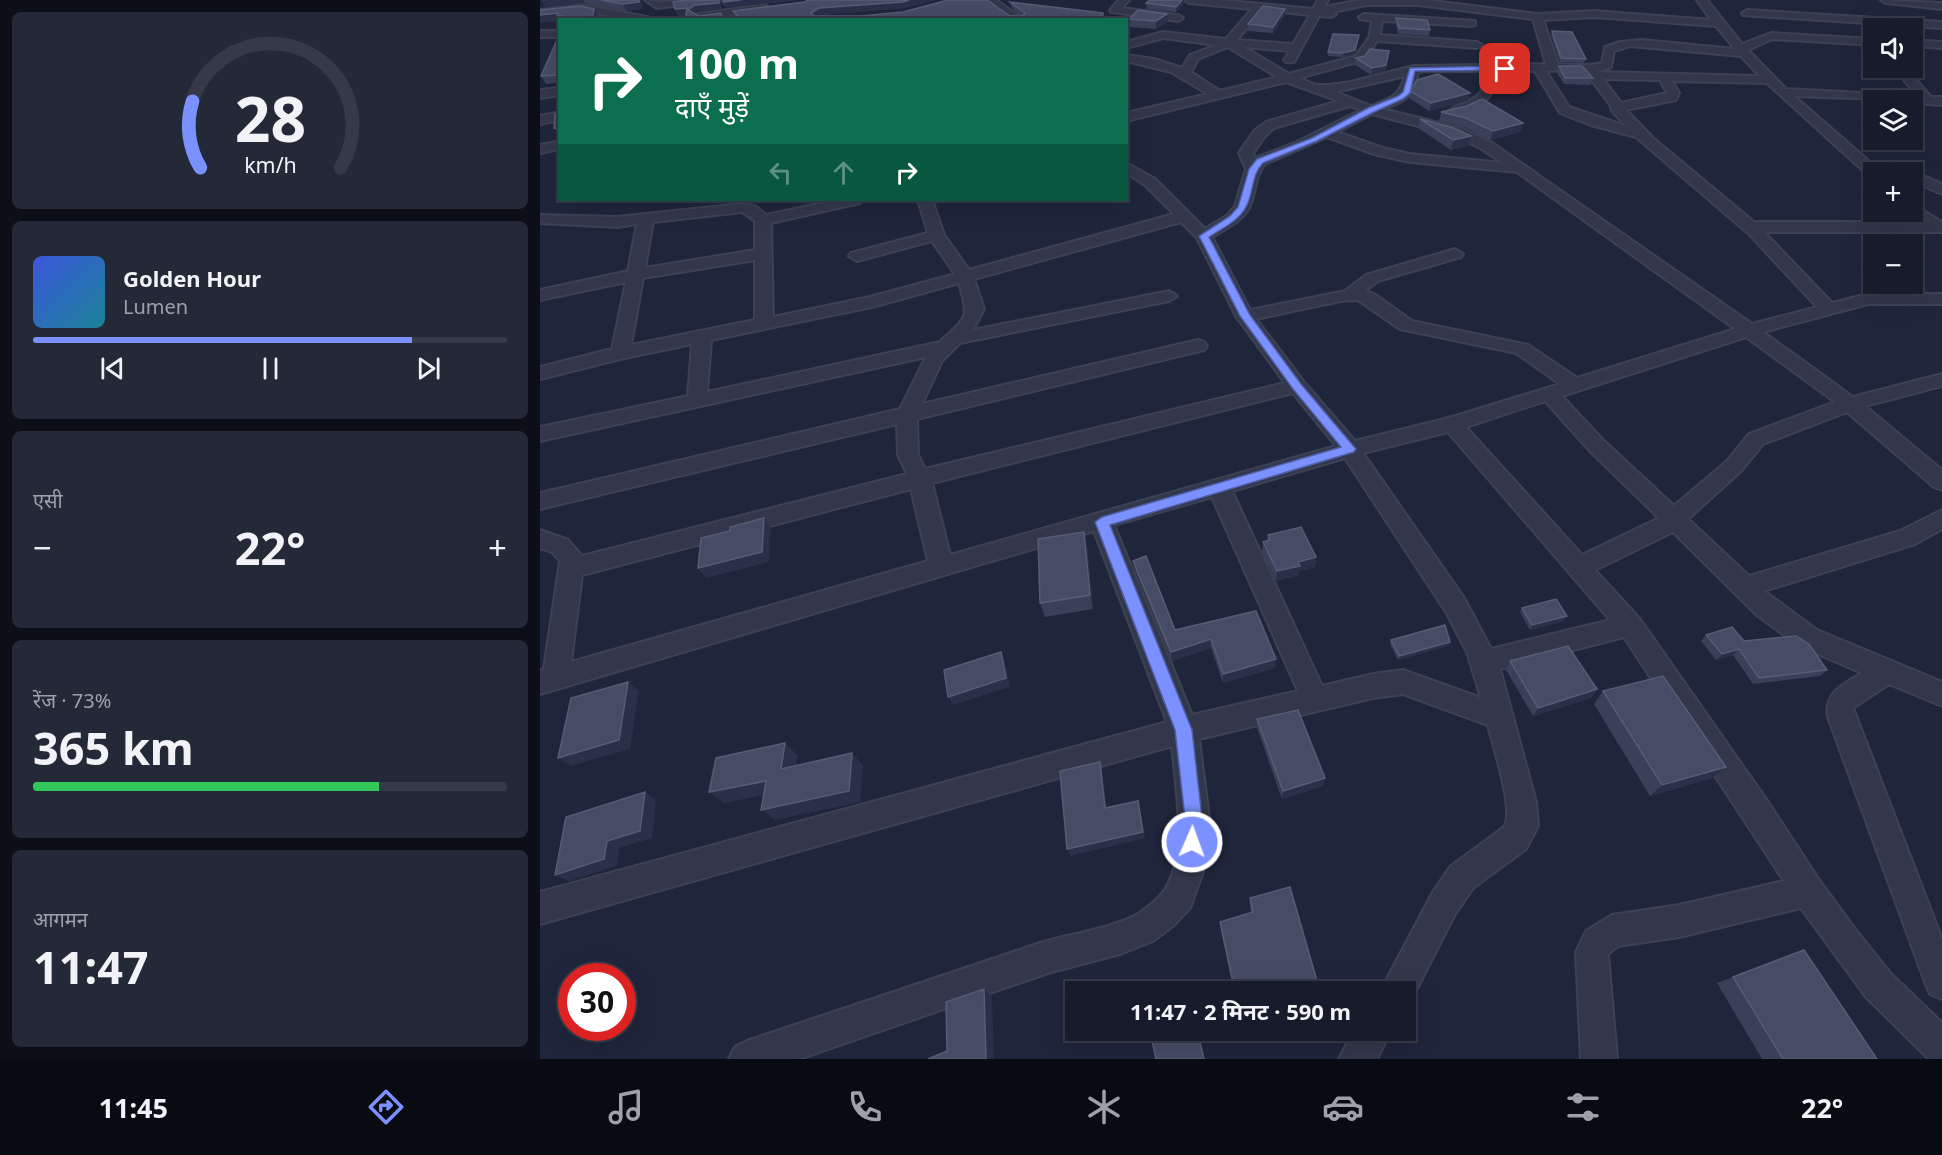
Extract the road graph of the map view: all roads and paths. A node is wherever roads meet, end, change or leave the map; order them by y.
1 (650, 0) edge
2 (699, 0) edge
3 (704, 0) edge
4 (988, 0) edge
5 (1125, 0) edge
6 (1196, 0) edge
7 (1323, 0) edge
8 (1702, 0) edge
9 (1886, 0) edge
10 (1422, 1) edge
11 (1940, 5) edge
12 (1849, 6) dead end
13 (779, 7) edge
14 (1259, 7) junction
15 (1471, 7) junction
16 (752, 10) edge
17 (1316, 12) junction
18 (540, 13) edge
19 (1747, 13) dead end
20 (1537, 17) junction
21 (637, 18) edge
22 (695, 18) edge
23 (1016, 18) edge
24 (1178, 18) junction
25 (1378, 18) junction
26 (1858, 19) junction
27 (1471, 23) junction
28 (1717, 23) junction
29 (1646, 24) junction
30 (1863, 25) edge
31 (1942, 25) edge
32 (540, 34) edge
33 (558, 34) edge
34 (1163, 35) junction
35 (1374, 38) junction
36 (1863, 41) edge
37 (1229, 43) junction
38 (1128, 44) edge
39 (1923, 44) edge
40 (1477, 45) junction
41 (1942, 45) edge
42 (1297, 48) junction
43 (1743, 51) junction
44 (1435, 55) junction
45 (1128, 58) edge
46 (1553, 67) junction
47 (1539, 68) junction
48 (1413, 69) junction
49 (1486, 69) junction
50 (1185, 72) junction
51 (1593, 72) junction
52 (1284, 76) junction
53 (1664, 77) junction
54 (1908, 78) edge
55 (1769, 80) junction
56 (1314, 88) junction
57 (558, 91) edge
58 (1783, 92) junction
59 (540, 94) edge
60 (1218, 95) junction
61 (1927, 100) junction
62 (1128, 101) edge
63 (1942, 101) edge
64 (1350, 102) junction
65 (1616, 108) junction
66 (1371, 110) junction
67 (1144, 113) junction
68 (558, 117) edge
69 (1128, 117) edge
70 (540, 120) edge
71 (1412, 120) junction
72 (1327, 134) junction
73 (1641, 135) junction
74 (558, 145) edge
75 (540, 149) edge
76 (1863, 164) edge
77 (1128, 168) edge
78 (1253, 169) junction
79 (1521, 169) junction
80 (1923, 180) edge
81 (1942, 190) edge
82 (850, 201) edge
83 (925, 201) edge
84 (1923, 215) edge
85 (1185, 216) junction
86 (540, 219) edge
87 (646, 219) junction
88 (763, 220) junction
89 (1750, 227) junction
90 (1912, 227) junction
91 (1938, 227) edge
92 (1908, 234) edge
93 (936, 235) junction
94 (1204, 236) junction
95 (763, 254) junction
96 (1455, 254) dead end
97 (856, 256) dead end
98 (634, 275) junction
99 (965, 277) junction
100 (1871, 294) edge
101 (540, 295) edge
102 (1350, 295) junction
103 (1169, 296) dead end
104 (1868, 299) junction
105 (1942, 299) edge
106 (1829, 309) junction
107 (1245, 316) junction
108 (764, 323) junction
109 (1747, 331) junction
110 (702, 336) junction
111 (948, 343) junction
112 (1198, 346) dead end
113 (620, 353) junction
114 (540, 373) edge
115 (1942, 380) edge
116 (1297, 386) junction
117 (1576, 386) junction
118 (1548, 394) junction
119 (698, 401) junction
120 (1850, 404) junction
121 (907, 416) junction
122 (1452, 424) junction
123 (540, 434) edge
124 (1350, 449) junction
125 (920, 480) junction
126 (1942, 482) edge
127 (1219, 487) junction
128 (540, 501) edge
129 (1942, 518) edge
130 (1670, 521) junction
131 (1102, 522) junction
132 (540, 539) edge
133 (941, 566) junction
134 (1580, 567) junction
135 (572, 568) junction
136 (1745, 587) junction
137 (1630, 625) junction
138 (1485, 662) junction
139 (1886, 672) junction
140 (548, 680) edge
141 (1942, 694) edge
142 (1315, 699) junction
143 (1499, 717) junction
144 (1184, 730) junction
145 (1808, 891) junction
146 (540, 908) edge
147 (1402, 981) edge
148 (1942, 982) edge
149 (1368, 1041) edge
150 (1942, 1047) edge
151 (747, 1059) edge
152 (1357, 1059) edge
153 (1599, 1059) edge

1 - 2 street
3 - 22 street
4 - 23 street
5 - 24 street
6 - 14 street
6 - 24 street
7 - 17 street
8 - 28 street
9 - 11 street
10 - 15 street
10 - 17 street
12 - 26 street
13 - 16 street
14 - 17 street
14 - 37 street
15 - 20 street
15 - 27 street
16 - 22 street
17 - 25 street
17 - 42 street
18 - 21 street
19 - 26 street
20 - 29 street
20 - 46 street
24 - 34 street
25 - 27 street
25 - 35 street
26 - 30 street
26 - 31 street
27 - 40 street
28 - 29 street
28 - 43 street
29 - 43 street
29 - 51 street
32 - 33 street
34 - 37 street
34 - 38 street
35 - 44 street
35 - 52 street
36 - 43 street
37 - 42 street
37 - 50 street
37 - 52 street
39 - 41 street
40 - 44 street
40 - 49 street
42 - 52 street
43 - 55 street
44 - 48 street
44 - 49 street
45 - 50 street
46 - 47 street
46 - 51 street
47 - 49 street
47 - 73 street
48 - 56 street
48 - 66 street
49 - 71 street
50 - 60 street
51 - 53 street
51 - 65 street
52 - 56 street
52 - 60 street
53 - 55 street
53 - 65 street
54 - 61 street
55 - 58 street
56 - 64 street
57 - 59 street
58 - 61 street
58 - 76 street
60 - 67 street
61 - 63 street
62 - 67 street
64 - 66 street
64 - 78 street
65 - 73 street
66 - 71 street
66 - 72 street
67 - 69 street
68 - 70 street
71 - 79 street
72 - 78 street
72 - 79 street
73 - 89 street
74 - 75 street
77 - 85 street
78 - 94 street
79 - 109 street
80 - 81 street
82 - 88 street
83 - 93 street
84 - 91 street
85 - 94 street
85 - 99 street
86 - 87 street
87 - 88 street
87 - 98 street
88 - 95 street
89 - 90 street
89 - 106 street
90 - 91 street
90 - 92 street
93 - 97 street
93 - 99 street
94 - 107 street
95 - 98 street
95 - 108 street
96 - 102 street
98 - 101 street
98 - 113 street
99 - 108 street
99 - 111 street
100 - 104 street
102 - 107 street
102 - 117 street
103 - 111 street
104 - 105 street
104 - 106 street
106 - 109 street
107 - 116 street
108 - 110 street
109 - 117 street
109 - 120 street
110 - 113 street
110 - 119 street
111 - 119 street
111 - 121 street
112 - 121 street
113 - 114 street
115 - 120 street
116 - 124 street
116 - 125 street
117 - 118 street
118 - 122 street
118 - 130 street
119 - 123 street
120 - 126 street
120 - 130 street
121 - 125 street
121 - 128 street
122 - 124 street
122 - 134 street
124 - 127 street
124 - 138 street
125 - 133 street
125 - 135 street
127 - 131 street
127 - 142 street
129 - 136 street
130 - 134 street
130 - 136 street
131 - 133 street
131 - 144 street
132 - 135 street
133 - 140 street
134 - 137 street
135 - 140 street
136 - 139 street
137 - 138 street
137 - 145 street
138 - 143 street
139 - 141 street
139 - 148 street
142 - 143 street
142 - 144 street
143 - 147 street
144 - 146 street
144 - 151 street
145 - 150 street
145 - 153 street
149 - 152 street

